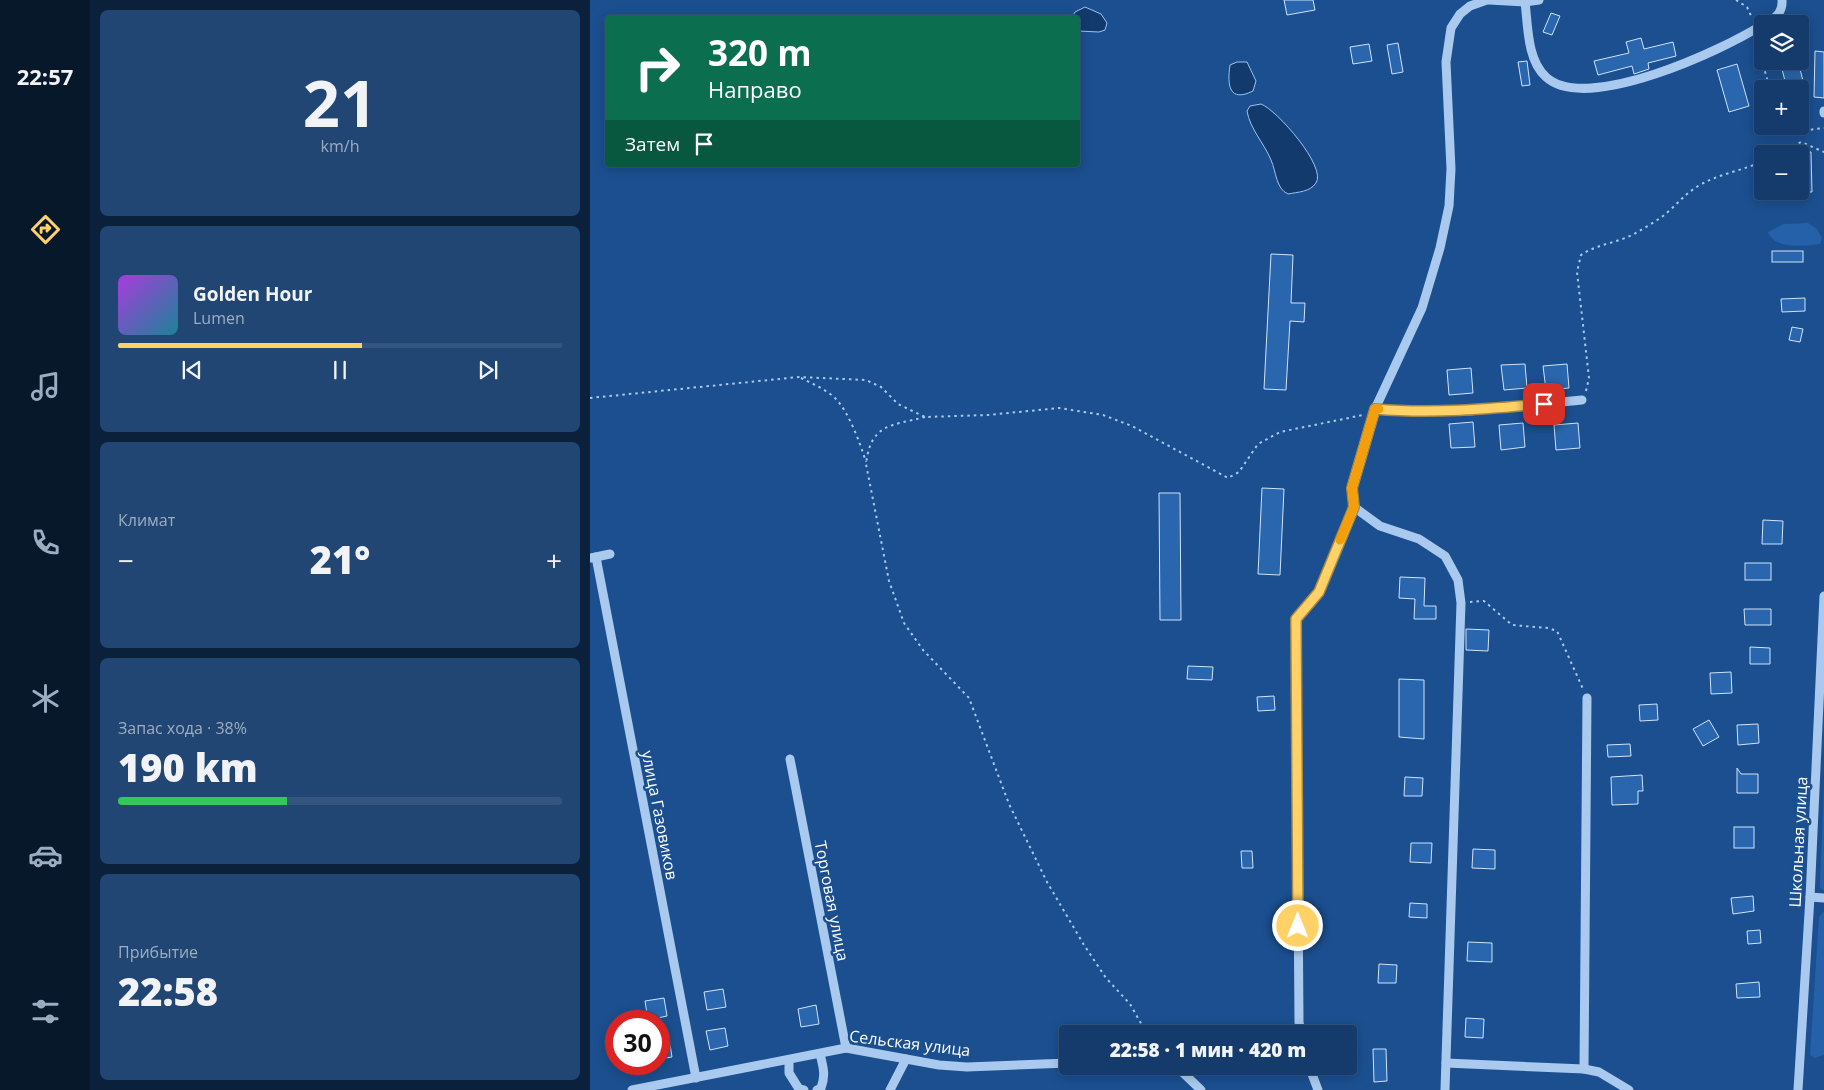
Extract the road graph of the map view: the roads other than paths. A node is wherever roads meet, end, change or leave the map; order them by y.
1 (1488, 0) edge
2 (1539, 0) edge
3 (1782, 0) edge
4 (1525, 2) junction
5 (1467, 3) edge
6 (1777, 15) edge
7 (1754, 30) edge
8 (1582, 400) road end
9 (1375, 409) junction
10 (1354, 507) junction
11 (610, 554) dead end
12 (593, 557) edge
13 (1824, 596) edge
14 (1587, 698) road end
15 (790, 759) dead end
16 (1810, 897) junction
17 (1824, 898) edge
18 (1300, 1025) edge
19 (846, 1048) junction
20 (820, 1054) junction
21 (906, 1059) junction
22 (789, 1061) junction
23 (1059, 1063) edge
24 (1446, 1063) junction
25 (1584, 1069) junction
26 (1185, 1075) edge
27 (1312, 1075) edge
28 (696, 1078) junction
29 (632, 1090) edge
30 (804, 1090) edge
31 (817, 1090) edge
32 (890, 1090) edge
33 (1201, 1090) edge
34 (1318, 1090) edge
35 (1445, 1090) edge
36 (1629, 1090) edge
37 (1798, 1090) edge

1 - 4 street
1 - 5 street
2 - 4 street
3 - 6 street
4 - 7 street
5 - 9 street
8 - 9 street
9 - 10 street
10 - 18 street
10 - 24 street
11 - 12 street
12 - 28 street, улица Газовиков
13 - 16 street, Школьная улица
14 - 25 street
15 - 19 street, Торговая улица
16 - 17 street
16 - 37 street, Школьная улица
19 - 20 street, Сельская улица
19 - 21 street, Сельская улица
20 - 22 street, Сельская улица
20 - 31 street
21 - 23 street, Сельская улица
21 - 32 street
22 - 28 street, Сельская улица
22 - 30 street
24 - 25 street
24 - 35 street
25 - 36 street
26 - 33 street
27 - 34 street
28 - 29 street, Сельская улица

